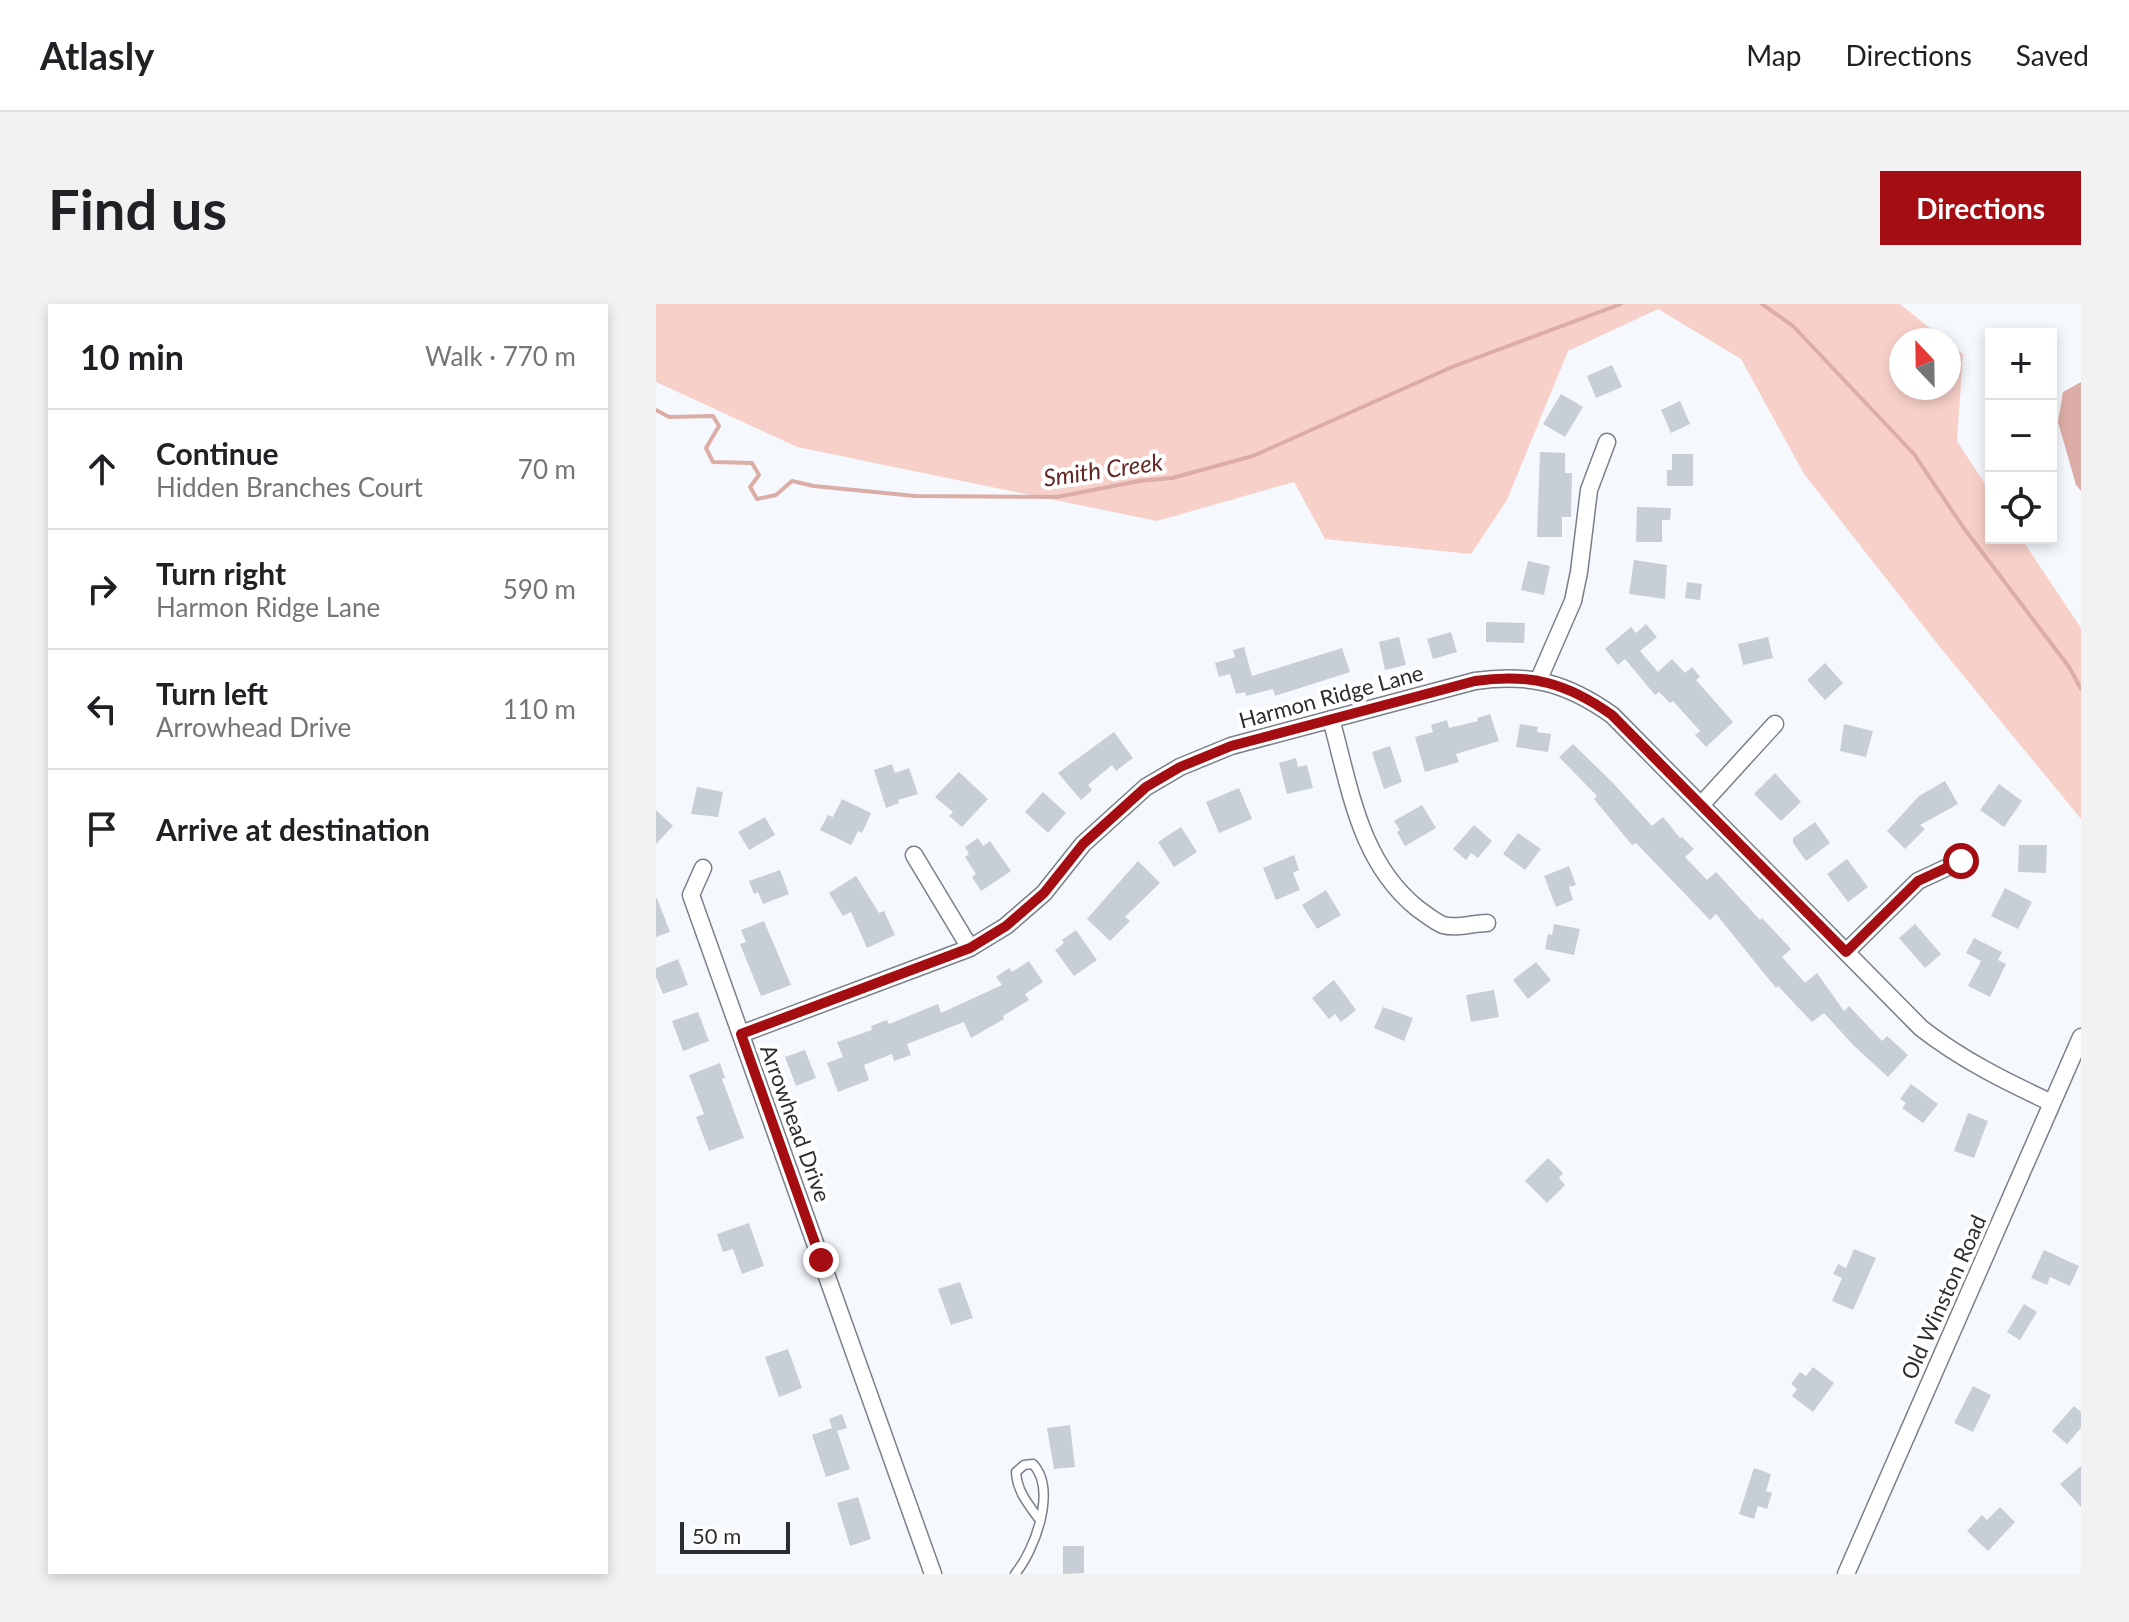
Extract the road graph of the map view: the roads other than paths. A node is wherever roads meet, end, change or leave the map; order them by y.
1 (1607, 442) dead end
2 (1539, 679) junction
3 (1331, 719) junction
4 (1775, 724) dead end
5 (1701, 805) junction
6 (914, 855) dead end
7 (1961, 861) dead end
8 (703, 868) dead end
9 (1487, 923) dead end
10 (970, 948) junction
11 (1846, 952) junction
12 (741, 1034) junction
13 (2081, 1037) edge
14 (2052, 1103) junction
15 (1039, 1519) junction
16 (933, 1574) edge
17 (1015, 1574) edge
18 (1846, 1574) edge

1 - 2 street
2 - 3 street, Harmon Ridge Lane
2 - 5 street, Harmon Ridge Lane
3 - 9 street
3 - 10 street, Harmon Ridge Lane
4 - 5 street
5 - 11 street, Harmon Ridge Lane
6 - 10 street
7 - 11 street
8 - 12 street, Arrowhead Drive
10 - 12 street, Harmon Ridge Lane
11 - 14 street, Harmon Ridge Lane
12 - 16 street, Arrowhead Drive
13 - 14 street, Old Winston Road
14 - 18 street, Old Winston Road
15 - 15 lane
15 - 17 lane

